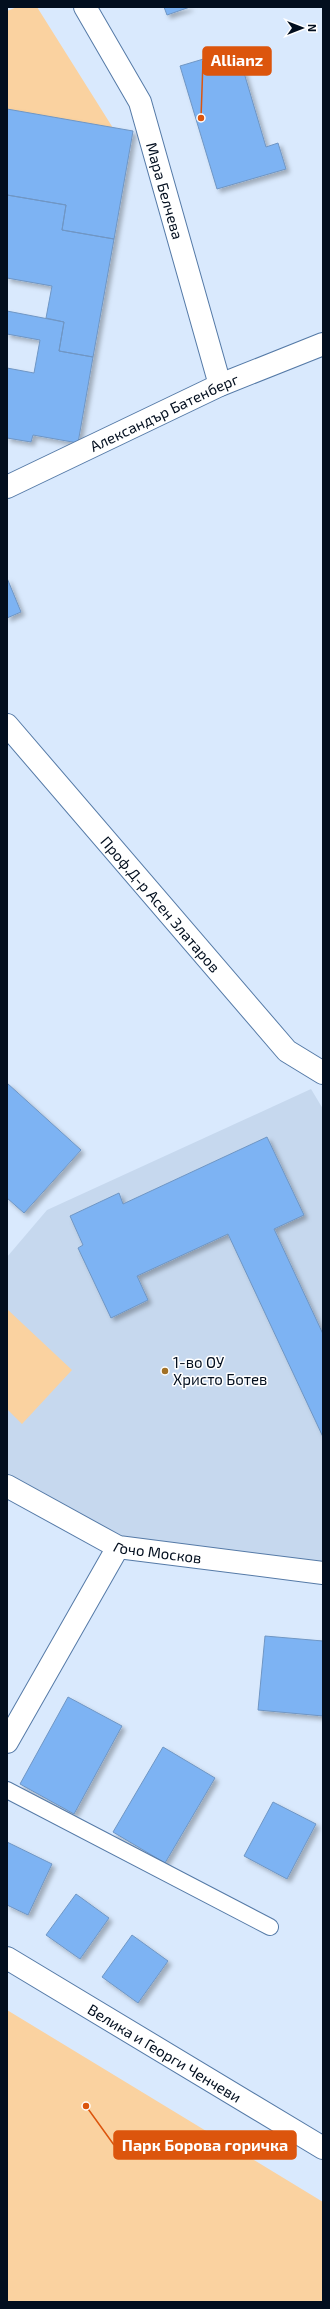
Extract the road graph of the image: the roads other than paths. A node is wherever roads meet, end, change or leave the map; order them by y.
1 (85, 7) edge
2 (323, 344) edge
3 (220, 385) junction
4 (7, 487) edge
5 (7, 725) edge
6 (323, 1073) edge
7 (7, 1486) edge
8 (118, 1547) junction
9 (323, 1573) edge
10 (7, 1742) edge
11 (7, 1790) edge
12 (270, 1927) dead end
13 (7, 1958) edge
14 (323, 2148) edge

1 - 3 street, Мара Белчева
2 - 3 street, Александър Батенберг
3 - 4 street, Александър Батенберг
5 - 6 street, Проф.Д-р Асен Златаров
7 - 8 street, Гочо Москов
8 - 9 street, Гочо Москов
8 - 10 street
11 - 12 lane
13 - 14 street, Велика и Георги Ченчеви

